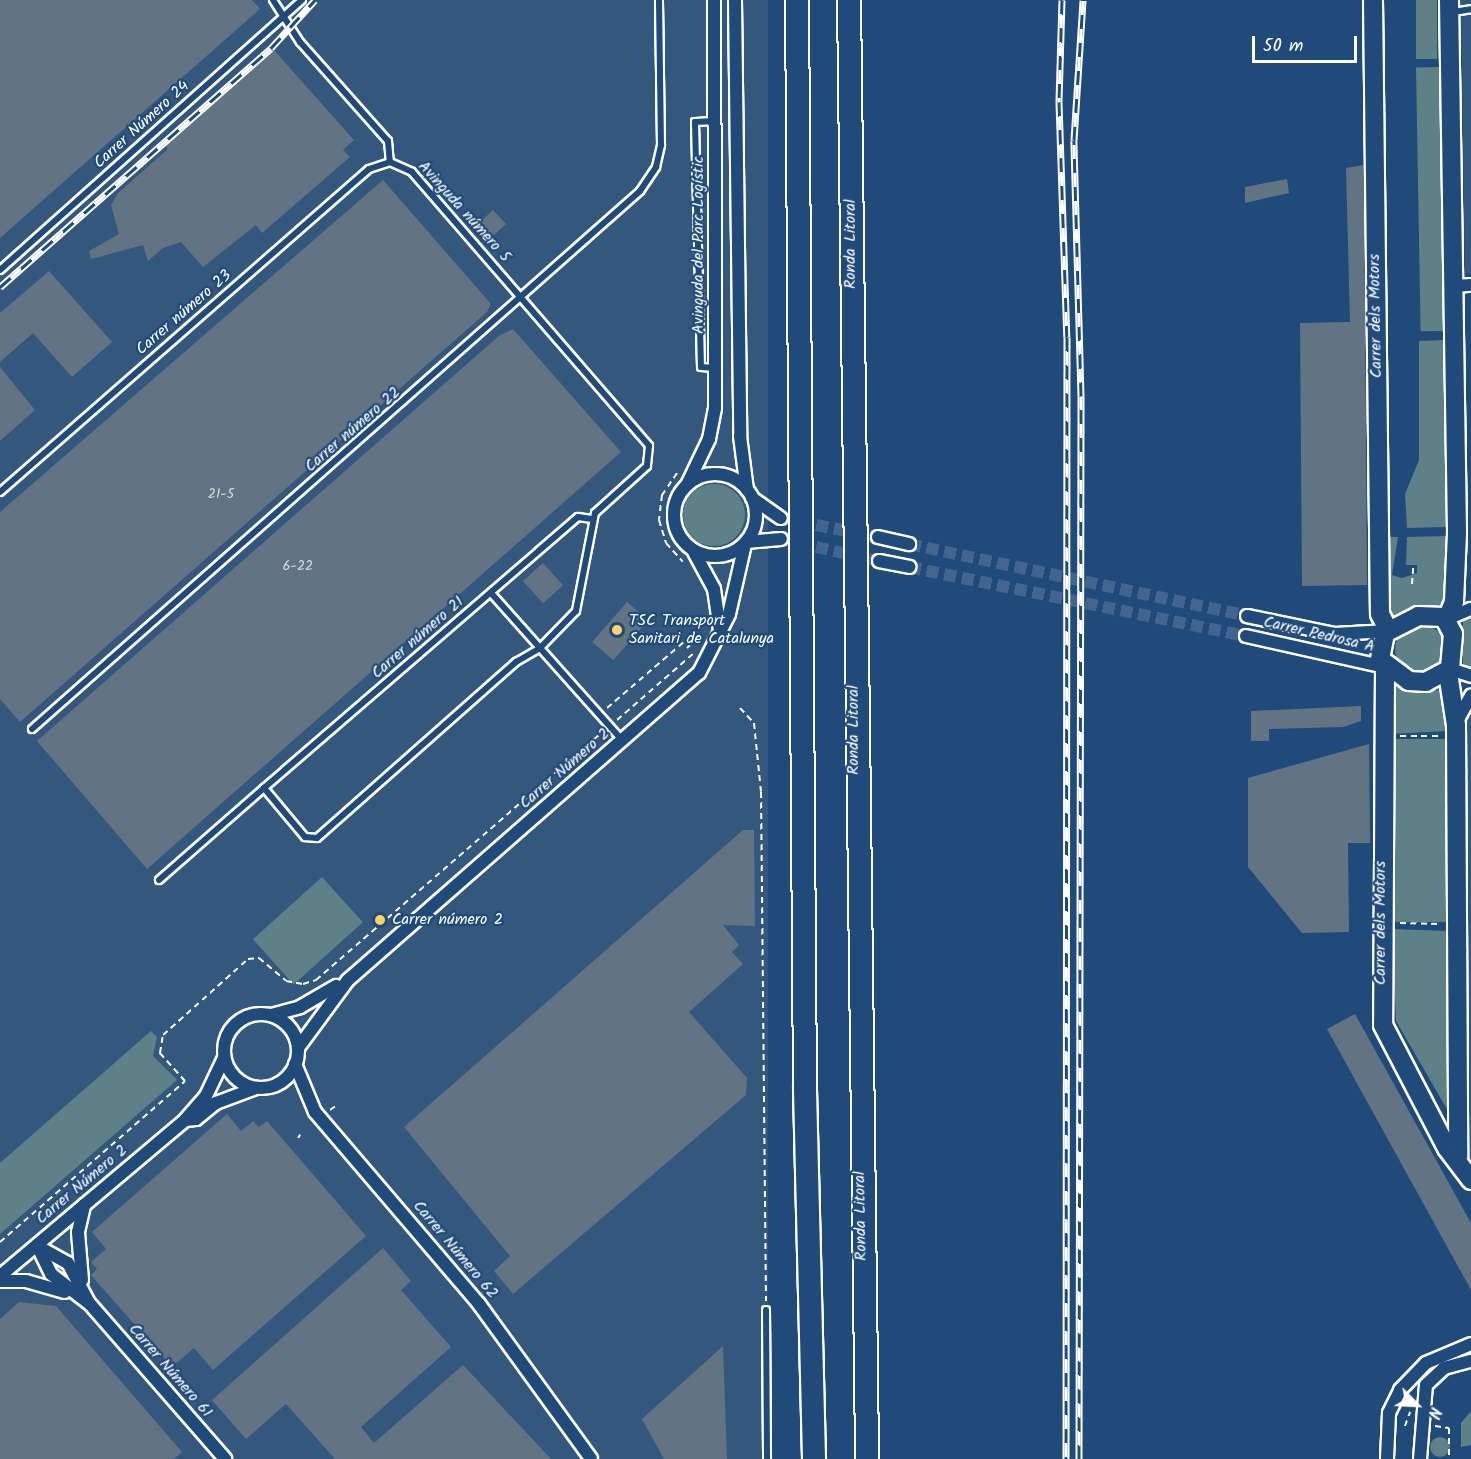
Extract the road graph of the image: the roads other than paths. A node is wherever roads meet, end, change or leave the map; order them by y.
1 (273, 0) edge
2 (302, 0) edge
3 (659, 0) edge
4 (714, 0) edge
5 (735, 0) edge
6 (797, 0) edge
7 (849, 0) edge
8 (1373, 0) edge
9 (1449, 6) edge
10 (1471, 9) edge
11 (286, 15) junction
12 (715, 121) junction
13 (390, 162) junction
14 (0, 270) edge
15 (1463, 286) edge
16 (522, 299) junction
17 (715, 368) junction
18 (646, 441) joint
19 (687, 485) junction
20 (0, 492) edge
21 (749, 494) junction
22 (781, 518) tunnel mouth
23 (592, 519) junction
24 (878, 537) tunnel mouth
25 (781, 539) tunnel mouth
26 (746, 543) junction
27 (909, 543) tunnel mouth
28 (692, 550) junction
29 (879, 561) tunnel mouth
30 (909, 567) tunnel mouth
31 (491, 593) junction
32 (1471, 609) edge
33 (1247, 616) tunnel mouth
34 (1447, 619) junction
35 (1387, 630) junction
36 (1246, 636) tunnel mouth
37 (720, 637) junction
38 (540, 648) junction
39 (1385, 667) junction
40 (1449, 671) junction
41 (1471, 676) edge
42 (1471, 696) edge
43 (32, 729) dead end
44 (1452, 730) junction
45 (623, 740) junction
46 (264, 788) junction
47 (159, 880) dead end
48 (348, 980) junction
49 (271, 1015) junction
50 (297, 1048) junction
51 (224, 1058) junction
52 (295, 1064) junction
53 (256, 1087) junction
54 (185, 1120) junction
55 (1458, 1157) junction
56 (1471, 1180) edge
57 (84, 1205) junction
58 (37, 1245) junction
59 (0, 1276) edge
60 (0, 1281) edge
61 (82, 1281) junction
62 (90, 1304) junction
63 (766, 1310) road end
64 (1471, 1344) edge
65 (1471, 1361) edge
66 (225, 1459) edge
67 (591, 1459) edge
68 (767, 1459) edge
69 (814, 1459) edge
70 (867, 1459) edge
71 (1387, 1459) edge
72 (1420, 1459) edge

1 - 11 lane
2 - 11 lane, Carrer Número 24
3 - 16 lane, Carrer número 22
4 - 12 street, Avinguda del Parc Logístic
5 - 21 street
6 - 69 highway
7 - 70 highway, Ronda Litoral
8 - 35 street, Carrer dels Motors
9 - 10 lane
9 - 15 street
11 - 13 lane
11 - 14 lane, Carrer Número 24
12 - 17 street, Avinguda del Parc Logístic
12 - 17 lane
13 - 16 lane, Avinguda número 5
13 - 20 lane, Carrer número 23
15 - 34 street
16 - 18 lane, Avinguda número 5
16 - 43 lane, Carrer número 22
17 - 19 street, Avinguda del Parc Logístic
18 - 23 lane, Carrer número 21
19 - 21 street
19 - 28 street
21 - 22 street
21 - 26 street
23 - 31 lane, Carrer número 21
23 - 38 lane
24 - 27 street
25 - 26 street
26 - 28 street
26 - 37 street, Carrer Número 2
28 - 37 street
29 - 30 street
31 - 38 lane
31 - 46 lane, Carrer número 21
32 - 34 street
33 - 35 street, Carrer Pedrosa A
34 - 35 street
34 - 40 street
35 - 39 street
36 - 39 street, Carrer Pedrosa A
37 - 45 street, Carrer Número 2
38 - 45 lane
38 - 46 lane
39 - 40 street
39 - 55 street, Carrer dels Motors
40 - 41 street
40 - 44 street, Carrer dels Motors
42 - 44 street
44 - 55 street, Carrer dels Motors
45 - 48 street, Carrer Número 2
46 - 47 lane, Carrer número 21
48 - 49 street, Carrer Número 2
48 - 50 street, Carrer Número 2
49 - 50 street
49 - 51 street
50 - 52 street
51 - 53 street
51 - 54 street, Carrer Número 2
52 - 53 street
52 - 67 street, Carrer Número 62
53 - 54 street, Carrer Número 2
54 - 57 street, Carrer Número 2
55 - 56 street, Carrer dels Motors
57 - 58 street, Carrer Número 2
57 - 61 street, Carrer Número 61
58 - 59 street, Carrer Número 2
58 - 61 street, Carrer Número 61
58 - 62 street, Carrer Número 61
60 - 62 street, Carrer Número 61
61 - 62 street, Carrer Número 61
62 - 66 street, Carrer Número 61
63 - 68 lane
64 - 71 street
65 - 72 street

